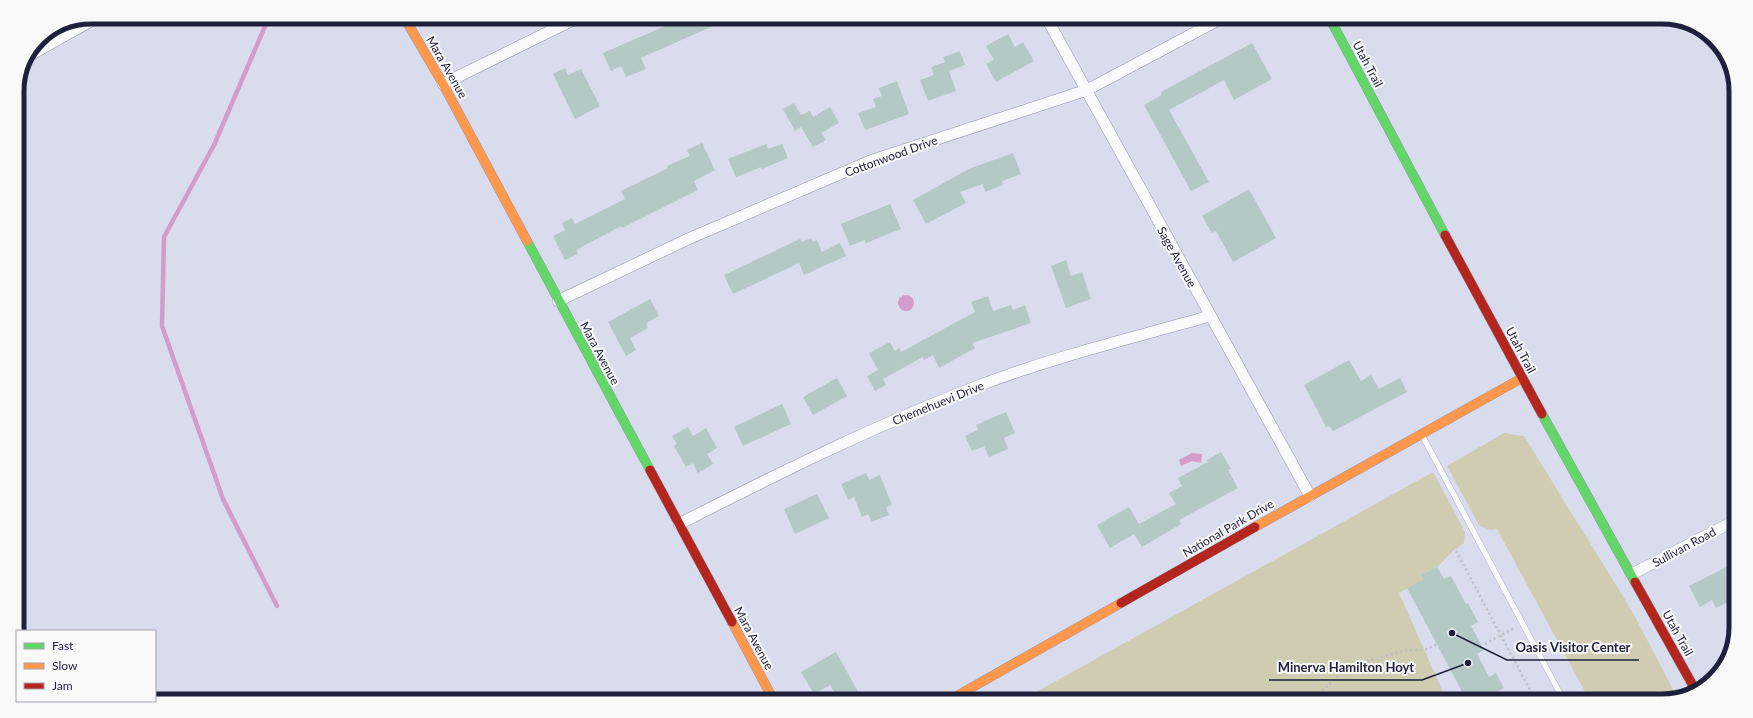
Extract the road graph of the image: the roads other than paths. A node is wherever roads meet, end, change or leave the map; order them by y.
1 (85, 24) edge
2 (408, 24) edge
3 (565, 24) edge
4 (1050, 24) edge
5 (1211, 24) edge
6 (1333, 24) edge
7 (38, 51) edge
8 (443, 84) junction
9 (1087, 90) junction
10 (558, 300) junction
11 (1210, 316) junction
12 (1522, 378) junction
13 (1422, 434) junction
14 (1310, 496) junction
15 (679, 524) junction
16 (1729, 524) edge
17 (1632, 574) junction
18 (1694, 686) edge
19 (770, 694) edge
20 (960, 694) edge
21 (1560, 694) edge

1 - 7 street
2 - 8 street, Mara Avenue
3 - 8 street
4 - 9 street, Sage Avenue
5 - 9 street, Cottonwood Drive
6 - 12 street, Utah Trail
8 - 10 street, Mara Avenue
9 - 10 street, Cottonwood Drive
9 - 11 street, Sage Avenue
10 - 15 street, Mara Avenue
11 - 14 street, Sage Avenue
11 - 15 street, Chemehuevi Drive
12 - 13 street, National Park Drive
12 - 17 street, Utah Trail
13 - 14 street, National Park Drive
13 - 21 lane
14 - 20 street, National Park Drive
15 - 19 street, Mara Avenue
16 - 17 street, Sullivan Road
17 - 18 street, Utah Trail

